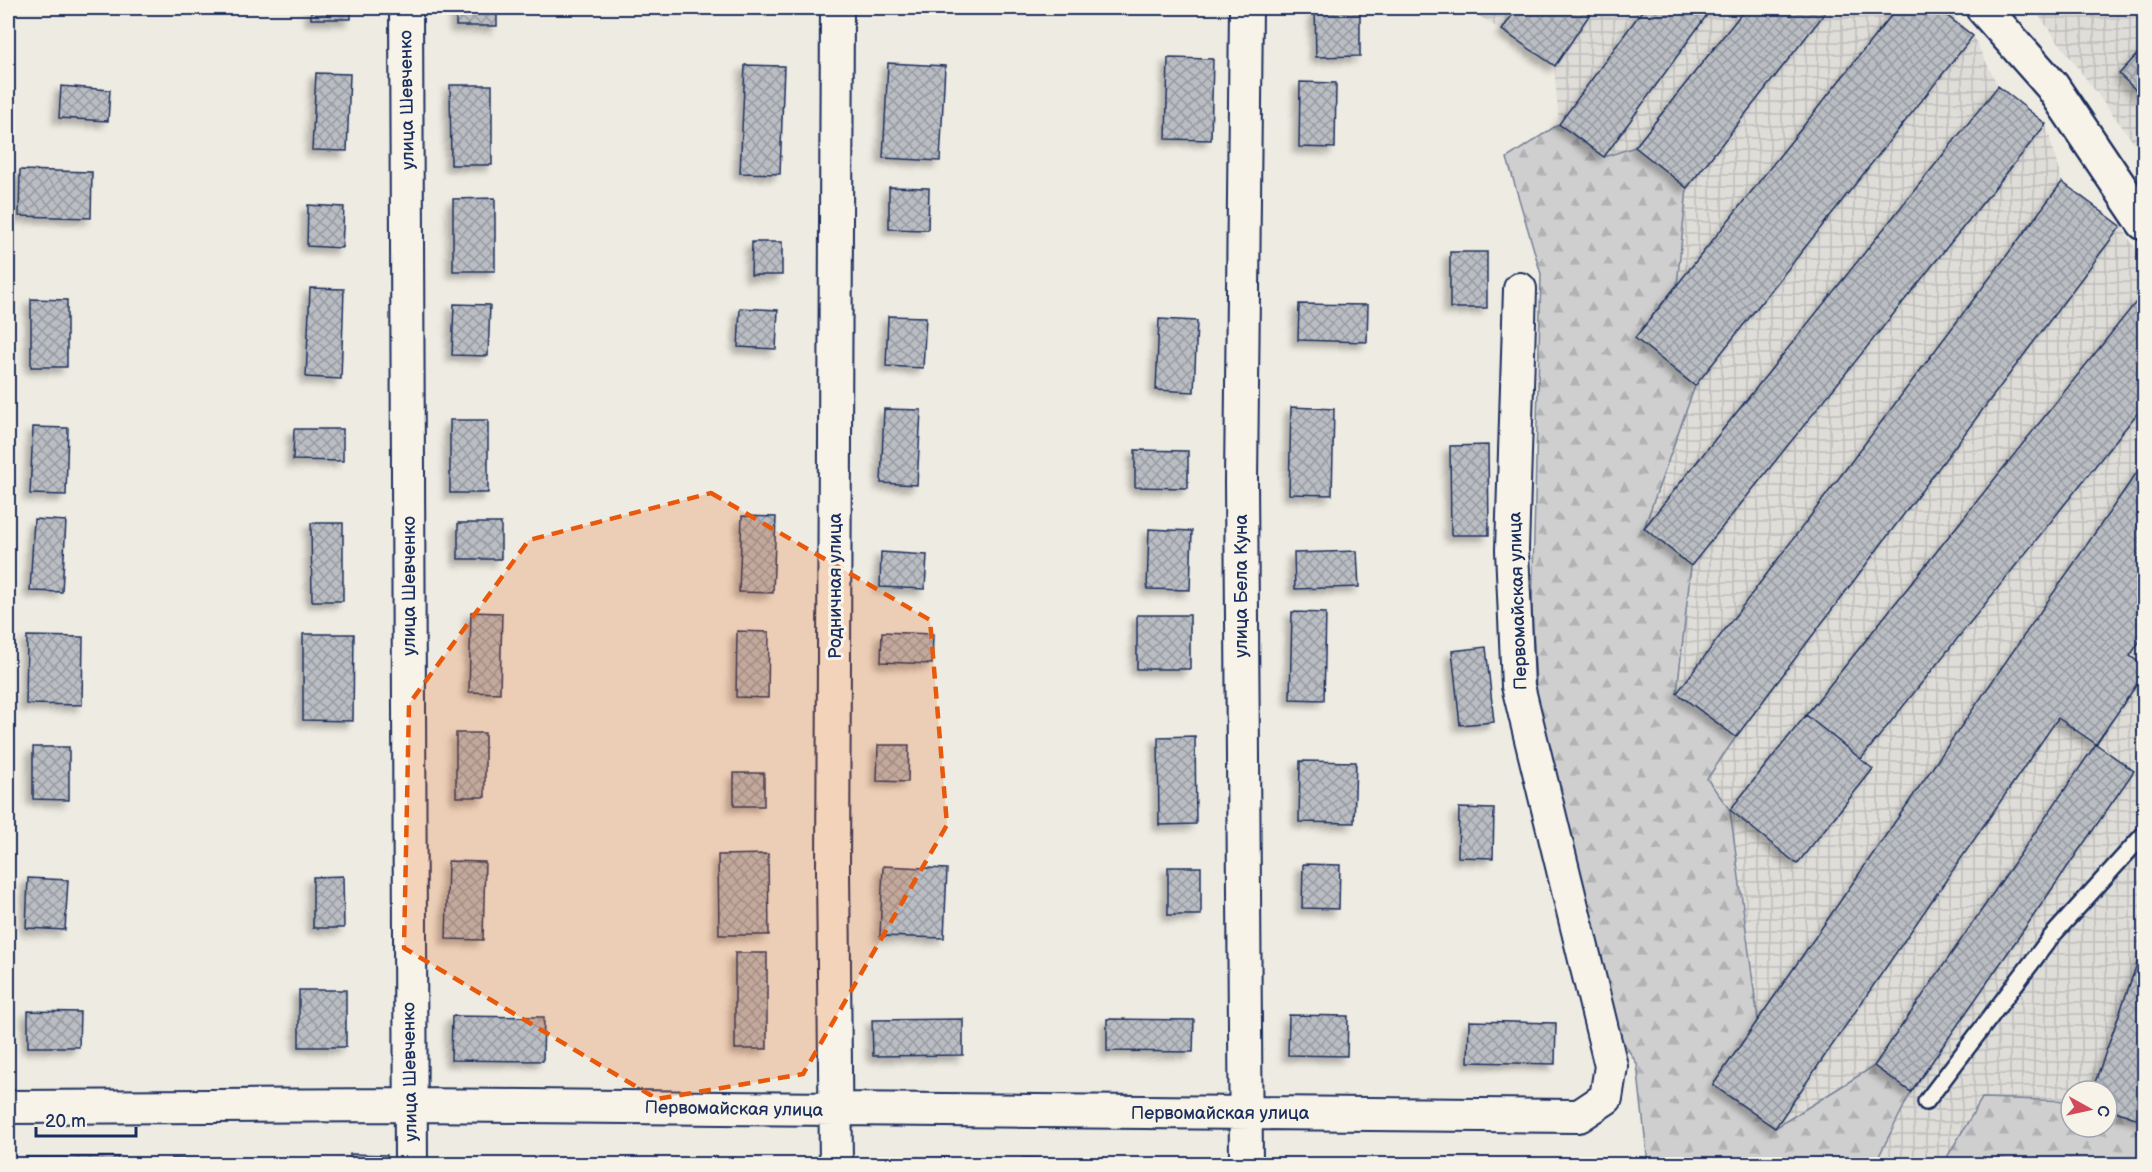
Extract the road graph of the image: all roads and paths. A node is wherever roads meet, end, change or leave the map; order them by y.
1 (406, 8) edge
2 (837, 8) edge
3 (1246, 8) edge
4 (1983, 8) edge
5 (2145, 223) edge
6 (1520, 289) dead end
7 (2145, 834) edge
8 (1926, 1102) dead end
9 (410, 1105) junction
10 (8, 1107) edge
11 (835, 1110) junction
12 (1245, 1113) junction
13 (411, 1164) edge
14 (836, 1164) edge
15 (1246, 1164) edge

1 - 9 street, улица Шевченко
2 - 11 street, Родничная улица
3 - 12 street, улица Бела Куна
4 - 5 street
6 - 12 street, Первомайская улица
7 - 8 lane
9 - 10 street, Первомайская улица
9 - 11 street, Первомайская улица
9 - 13 street, улица Шевченко
11 - 12 street, Первомайская улица
11 - 14 street, Родничная улица
12 - 15 street, улица Бела Куна

